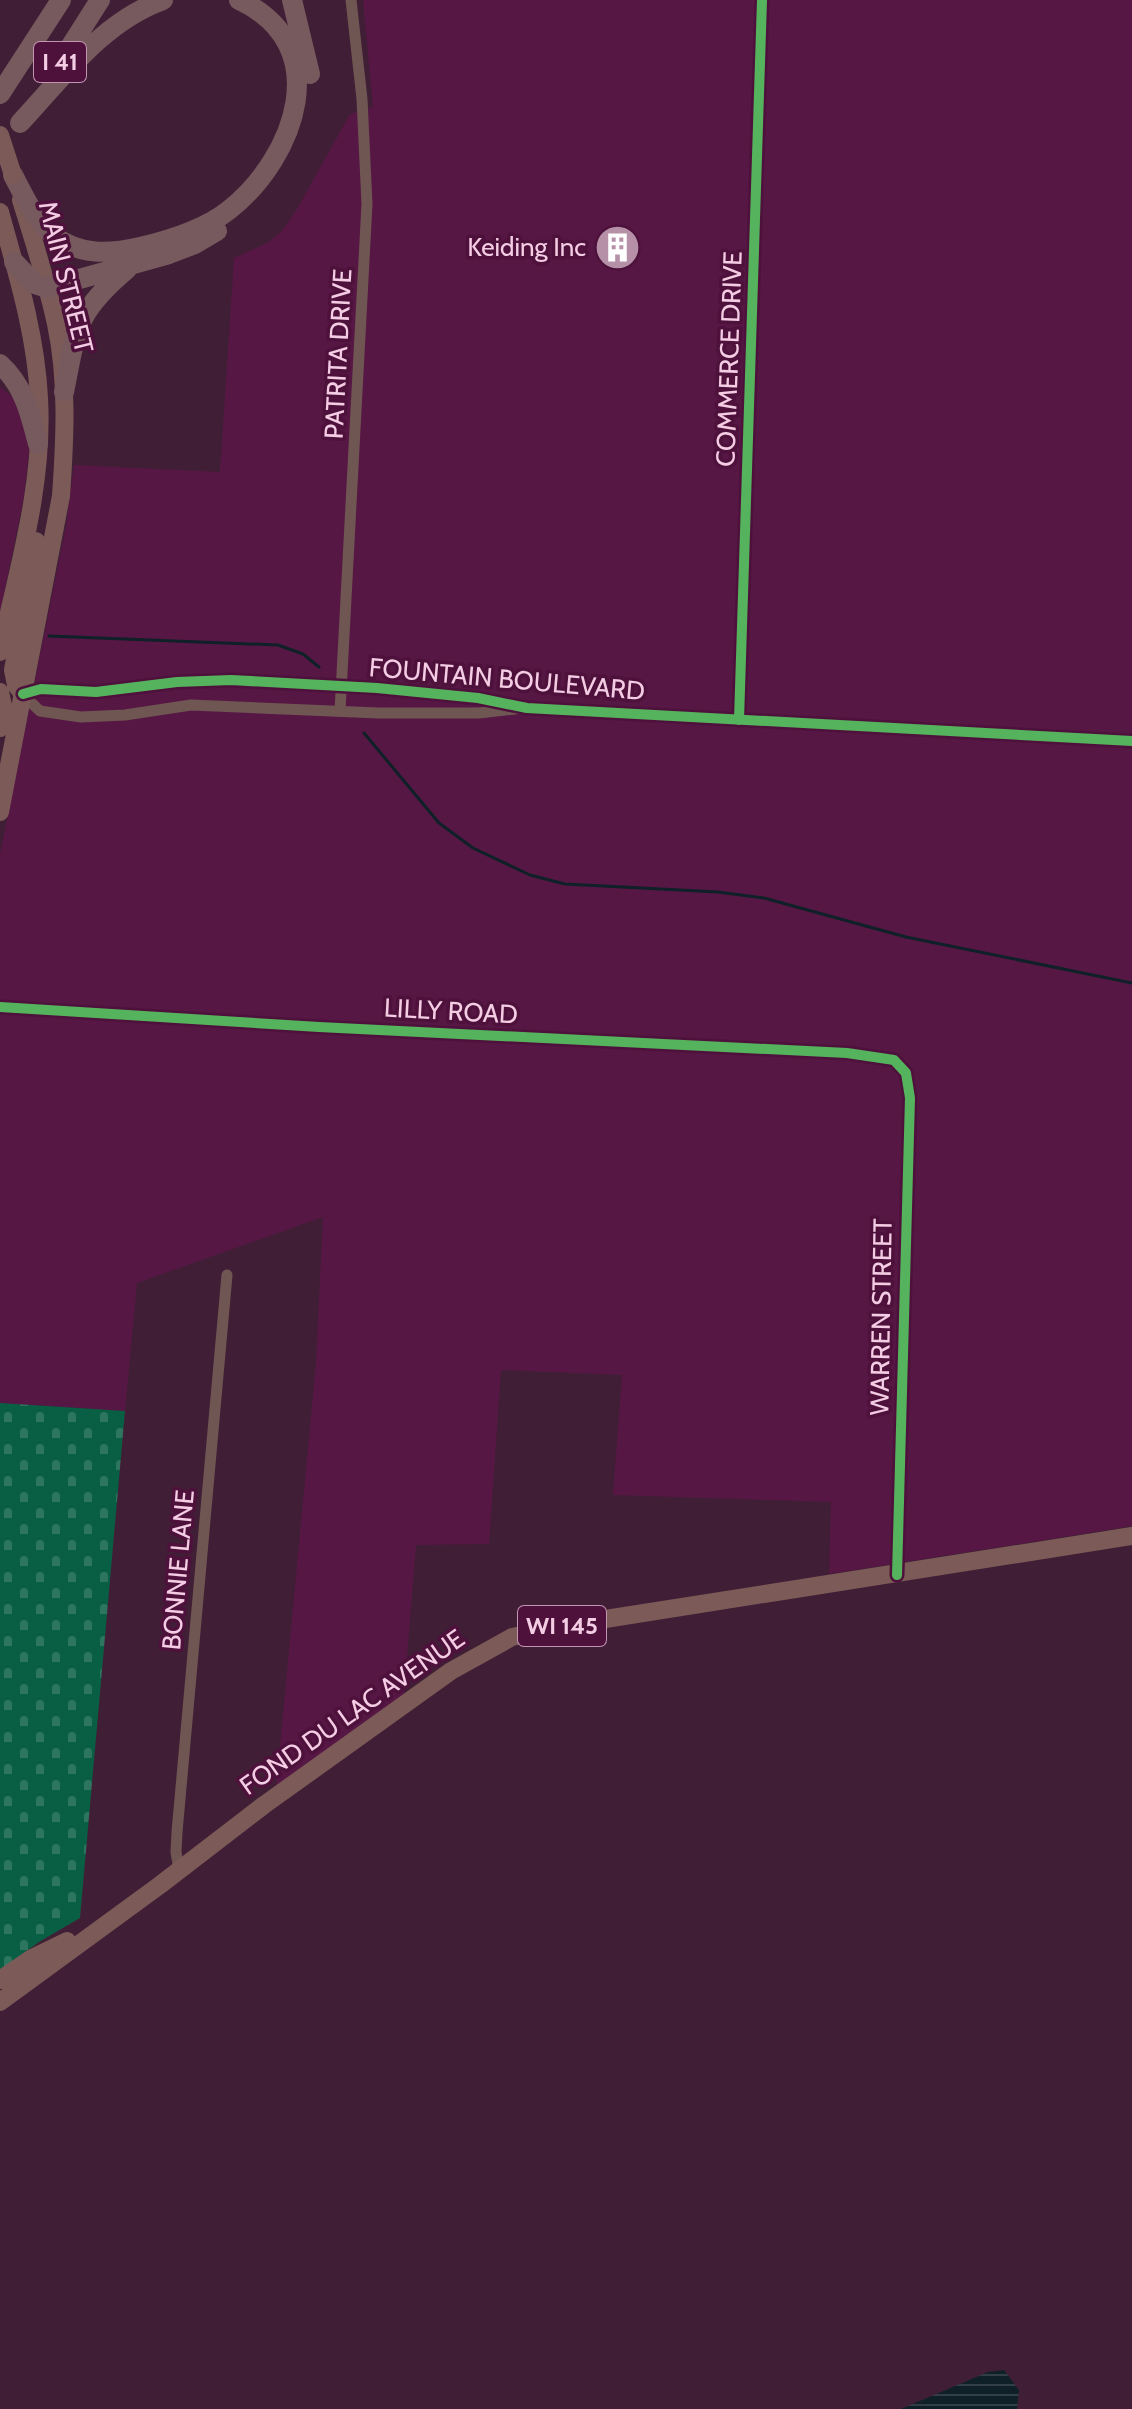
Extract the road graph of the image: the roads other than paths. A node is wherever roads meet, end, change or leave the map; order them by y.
1 (61, 0) edge
2 (100, 0) edge
3 (163, 0) edge
4 (239, 0) edge
5 (292, 0) edge
6 (351, 0) edge
7 (762, 0) edge
8 (3, 89) edge
9 (20, 123) junction
10 (0, 135) edge
11 (0, 154) edge
12 (13, 175) junction
13 (0, 212) edge
14 (14, 262) junction
15 (135, 263) junction
16 (47, 288) junction
17 (0, 364) edge
18 (64, 392) junction
19 (38, 452) junction
20 (0, 652) edge
21 (0, 686) edge
22 (342, 686) junction
23 (0, 692) edge
24 (23, 694) junction
25 (527, 708) junction
26 (340, 711) junction
27 (739, 720) junction
28 (0, 728) edge
29 (1132, 741) edge
30 (0, 812) edge
31 (0, 1007) edge
32 (898, 1063) joint
33 (227, 1275) dead end
34 (1118, 1538) edge
35 (897, 1575) junction
36 (179, 1870) junction
37 (106, 1923) junction
38 (0, 1980) edge
39 (0, 2002) edge

1 - 8 highway, I 41
2 - 9 highway, I 41
3 - 9 highway
4 - 12 highway
5 - 15 highway
6 - 22 street, PATRITA DRIVE
7 - 27 street, COMMERCE DRIVE
9 - 11 highway, I 41
10 - 12 main road, MAIN STREET, bridge
12 - 16 main road, MAIN STREET
13 - 14 main road, MAIN STREET
14 - 16 highway
14 - 19 main road, MAIN STREET
15 - 16 highway
15 - 18 highway
16 - 18 main road, MAIN STREET
17 - 19 highway
18 - 24 main road, MAIN STREET
19 - 20 main road, MAIN STREET
19 - 24 main road
21 - 24 street
22 - 24 street, FOUNTAIN BOULEVARD
22 - 25 street, FOUNTAIN BOULEVARD
22 - 26 street, PATRITA DRIVE
23 - 28 main road
24 - 26 street, FOUNTAIN BOULEVARD
24 - 30 main road, MAIN STREET
25 - 26 street, FOUNTAIN BOULEVARD
25 - 27 street, FOUNTAIN BOULEVARD
27 - 29 street, FOUNTAIN BOULEVARD
31 - 32 street, LILLY ROAD
32 - 35 street, WARREN STREET
33 - 36 street, BONNIE LANE
34 - 35 main road, FOND DU LAC AVENUE / WI 145
35 - 36 main road, FOND DU LAC AVENUE / WI 145
36 - 37 main road, FOND DU LAC AVENUE / WI 145
37 - 38 main road, FOND DU LAC AVENUE / WI 145
37 - 39 main road, FOND DU LAC AVENUE / WI 145

